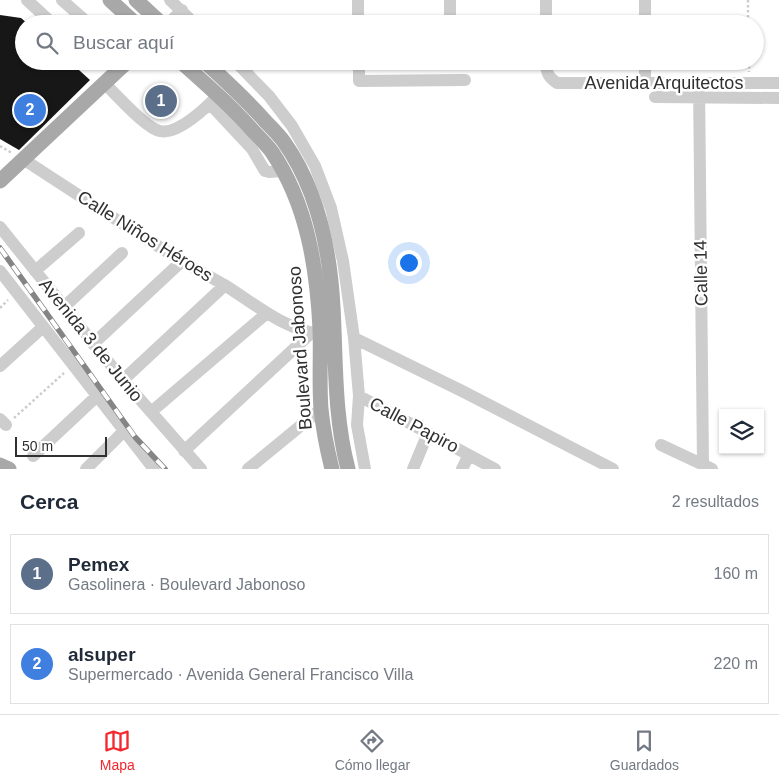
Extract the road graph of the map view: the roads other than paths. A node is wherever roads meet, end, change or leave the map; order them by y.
1 (27, 0) edge
2 (62, 0) edge
3 (110, 0) edge
4 (136, 0) edge
5 (170, 0) edge
6 (358, 0) edge
7 (450, 0) edge
8 (546, 0) edge
9 (645, 0) edge
10 (182, 10) junction
11 (43, 15) edge
12 (79, 15) edge
13 (126, 15) edge
14 (152, 15) edge
15 (177, 15) edge
16 (187, 15) edge
17 (358, 15) edge
18 (450, 15) edge
19 (546, 15) edge
20 (645, 15) edge
21 (118, 70) edge
22 (188, 70) edge
23 (214, 70) edge
24 (243, 70) edge
25 (359, 70) edge
26 (546, 70) edge
27 (645, 70) edge
28 (465, 80) dead end
29 (645, 82) junction
30 (104, 83) junction
31 (699, 83) junction
32 (779, 83) edge
33 (655, 97) dead end
34 (700, 97) junction
35 (779, 98) edge
36 (214, 100) junction
37 (23, 159) junction
38 (0, 181) edge
39 (0, 227) edge
40 (79, 233) dead end
41 (122, 253) dead end
42 (182, 261) junction
43 (35, 271) junction
44 (0, 272) edge
45 (225, 285) junction
46 (64, 308) junction
47 (267, 313) junction
48 (43, 327) junction
49 (316, 334) junction
50 (354, 338) junction
51 (93, 344) junction
52 (0, 366) edge
53 (123, 380) junction
54 (97, 396) junction
55 (359, 396) junction
56 (321, 409) junction
57 (151, 412) junction
58 (125, 430) junction
59 (428, 433) junction
60 (661, 445) dead end
61 (184, 451) junction
62 (469, 455) junction
63 (33, 456) dead end
64 (0, 465) edge
65 (708, 467) edge
66 (8, 469) edge
67 (86, 469) edge
68 (154, 469) edge
69 (201, 469) edge
70 (248, 469) edge
71 (332, 469) edge
72 (348, 469) edge
73 (365, 469) edge
74 (412, 469) edge
75 (462, 469) edge
76 (496, 469) edge
77 (613, 469) edge

1 - 11 street
2 - 12 street
3 - 13 main road
4 - 14 main road
5 - 10 street
6 - 17 street
7 - 18 street
8 - 19 street
9 - 20 street
10 - 15 street
10 - 16 street
21 - 30 main road
22 - 36 main road, Boulevard Jabonoso
23 - 72 main road, Boulevard Jabonoso
24 - 50 street
25 - 28 street
26 - 29 street, Avenida Arquitectos
27 - 29 street
29 - 31 street, Avenida Arquitectos
30 - 36 street
30 - 37 main road
31 - 32 street, Avenida Arquitectos
31 - 34 street, Calle 14
33 - 34 street, Avenida Arquitectos
34 - 35 street, Avenida Arquitectos
34 - 65 street, Calle 14
36 - 49 main road, Boulevard Jabonoso
37 - 38 main road
37 - 42 street, Calle Niños Héroes
39 - 43 street, Avenida 3 de Junio
40 - 43 street
41 - 46 street
42 - 45 street, Calle Niños Héroes
42 - 51 street
43 - 46 street, Avenida 3 de Junio
44 - 48 street
45 - 47 street, Calle Niños Héroes
45 - 53 street
46 - 51 street, Avenida 3 de Junio
47 - 49 street, Calle Niños Héroes
47 - 57 street
48 - 52 street
48 - 54 street
49 - 56 main road, Boulevard Jabonoso
49 - 61 street
50 - 55 street
50 - 77 street
51 - 53 street, Avenida 3 de Junio
53 - 57 street, Avenida 3 de Junio
54 - 58 street
54 - 63 street
55 - 59 street, Calle Papiro
55 - 73 street
56 - 70 street
56 - 71 main road, Boulevard Jabonoso
57 - 61 street, Avenida 3 de Junio
58 - 67 street
58 - 68 street
59 - 62 street, Calle Papiro
59 - 74 street
60 - 65 street
61 - 69 street, Avenida 3 de Junio
62 - 75 street
62 - 76 street, Calle Papiro
64 - 66 main road

